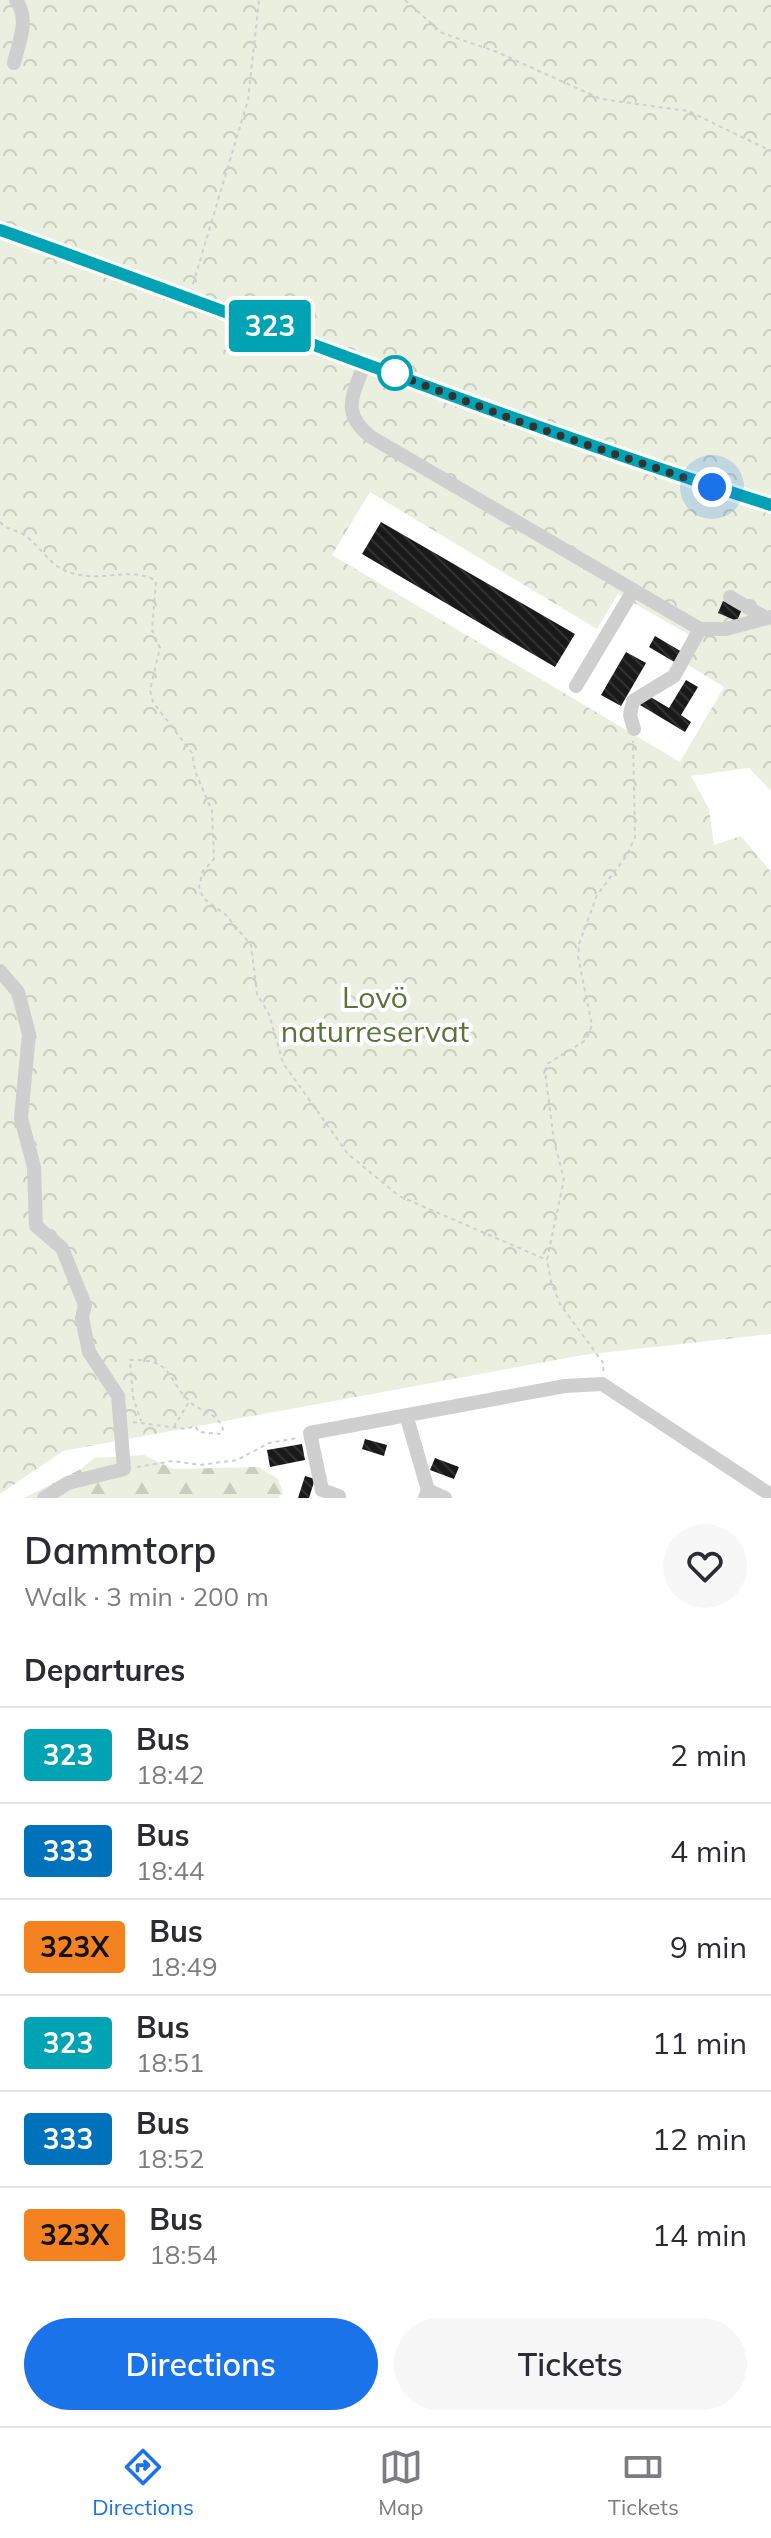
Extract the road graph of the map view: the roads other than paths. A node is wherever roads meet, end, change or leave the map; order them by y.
1 (16, 0) edge
2 (14, 63) dead end
3 (0, 230) edge
4 (365, 362) junction
5 (771, 505) edge
6 (633, 591) junction
7 (730, 597) dead end
8 (768, 618) edge
9 (700, 629) junction
10 (576, 686) dead end
11 (634, 729) road end
12 (0, 971) edge
13 (407, 1418) junction
14 (427, 1494) edge
15 (771, 1495) edge
16 (339, 1496) dead end
17 (44, 1498) edge
18 (445, 1498) edge

1 - 2 street
3 - 4 street
4 - 5 street
4 - 6 street
6 - 9 street
6 - 10 street
7 - 8 street
8 - 9 street
9 - 11 street
12 - 17 street
13 - 14 street
13 - 15 street
13 - 16 street
14 - 18 street

